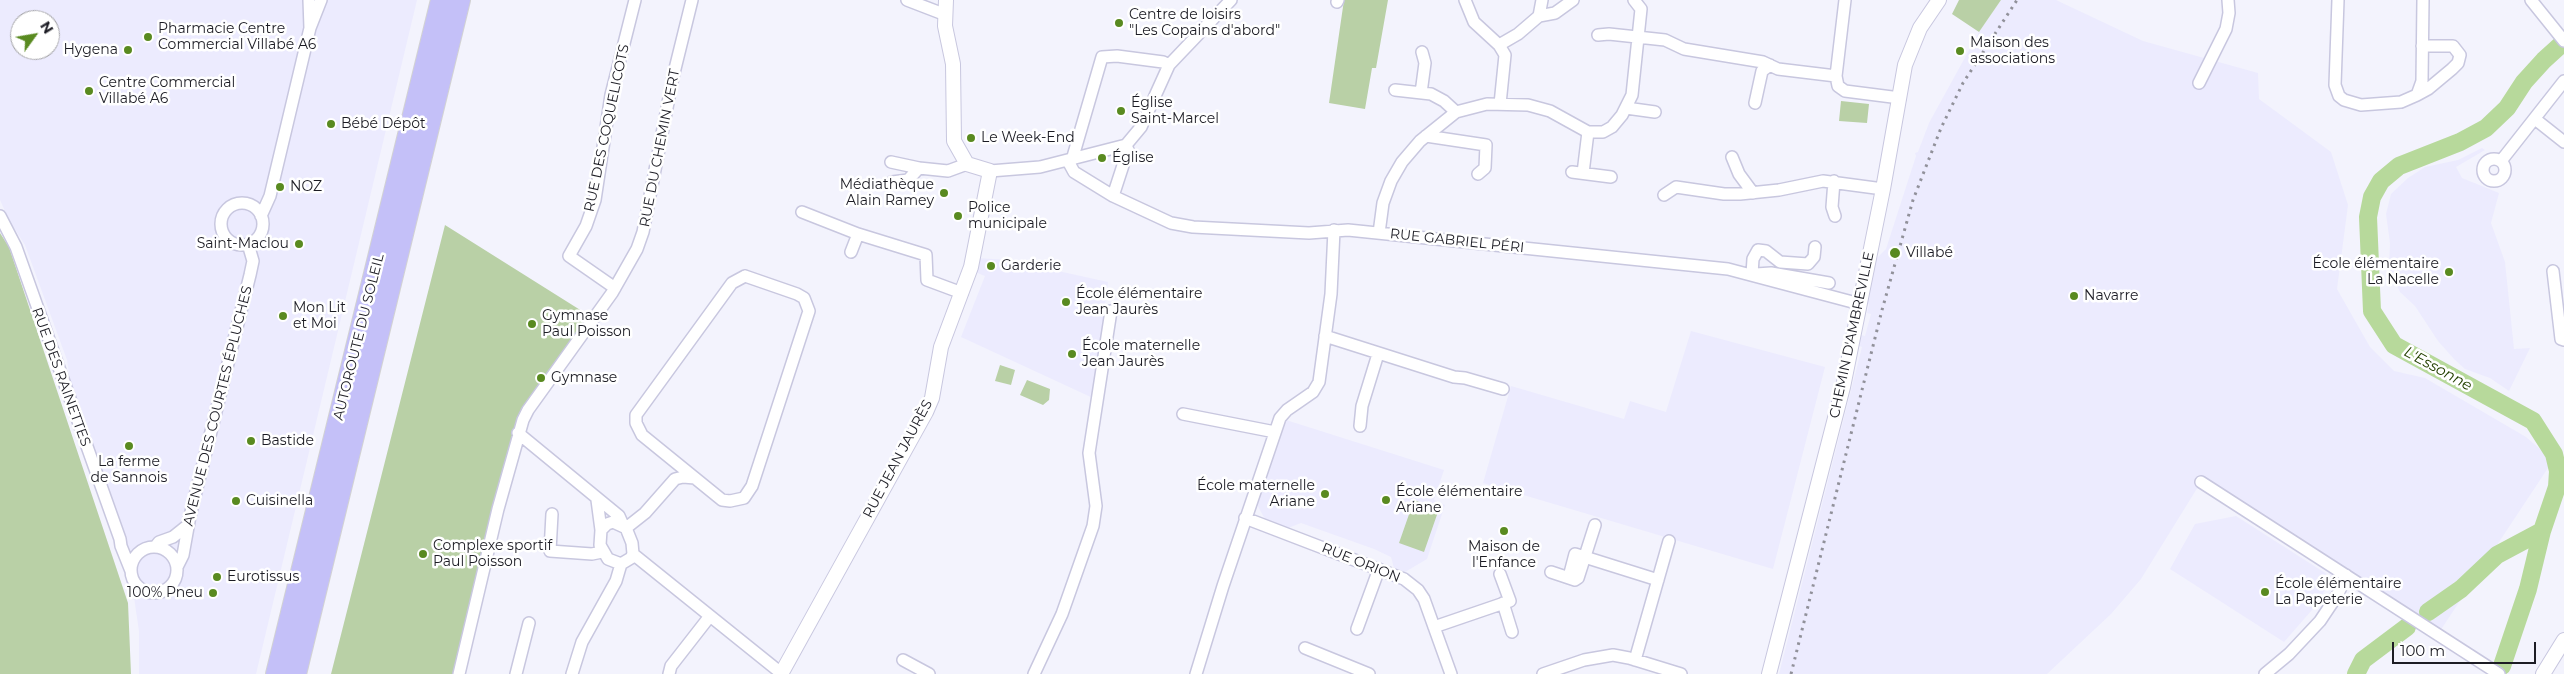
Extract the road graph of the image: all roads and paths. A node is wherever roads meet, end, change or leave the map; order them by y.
1 (309, 0) edge
2 (320, 0) edge
3 (441, 0) edge
4 (460, 0) edge
5 (635, 0) edge
6 (907, 0) edge
7 (946, 0) edge
8 (1231, 0) edge
9 (1465, 0) edge
10 (1542, 0) edge
11 (1573, 0) edge
12 (1634, 0) edge
13 (1845, 0) edge
14 (1939, 0) edge
15 (2228, 0) edge
16 (2338, 0) edge
17 (2423, 0) edge
18 (2532, 0) edge
19 (688, 1) edge
20 (946, 15) junction
21 (1539, 16) junction
22 (310, 28) junction
23 (1598, 35) dead end
24 (1639, 36) junction
25 (2564, 41) edge
26 (1499, 45) junction
27 (2422, 46) junction
28 (1422, 52) dead end
29 (1770, 65) junction
30 (1169, 66) junction
31 (1836, 76) junction
32 (2564, 81) edge
33 (2199, 83) dead end
34 (1395, 90) dead end
35 (1421, 93) junction
36 (2417, 95) junction
37 (1900, 98) junction
38 (1755, 103) dead end
39 (1500, 104) junction
40 (1626, 108) junction
41 (1456, 112) junction
42 (1655, 112) dead end
43 (2535, 119) junction
44 (1588, 132) junction
45 (1426, 136) junction
46 (2564, 142) edge
47 (1126, 145) junction
48 (1732, 157) dead end
49 (1070, 160) junction
50 (2501, 161) dead end
51 (891, 162) dead end
52 (968, 164) junction
53 (919, 168) junction
54 (990, 171) junction
55 (1478, 174) dead end
56 (1611, 177) dead end
57 (1834, 181) junction
58 (892, 182) dead end
59 (271, 186) junction
60 (1883, 189) junction
61 (1753, 193) junction
62 (1664, 195) dead end
63 (1113, 196) junction
64 (245, 203) junction
65 (802, 212) dead end
66 (0, 216) edge
67 (262, 216) junction
68 (1835, 216) dead end
69 (1334, 230) junction
70 (858, 234) junction
71 (1379, 234) junction
72 (248, 244) junction
73 (1815, 247) dead end
74 (851, 252) dead end
75 (2553, 271) dead end
76 (1752, 274) junction
77 (1829, 283) dead end
78 (615, 288) junction
79 (962, 293) junction
80 (1860, 304) junction
81 (1112, 311) dead end
82 (1325, 336) junction
83 (2564, 340) edge
84 (1378, 354) junction
85 (1503, 389) dead end
86 (1183, 414) dead end
87 (1360, 426) dead end
88 (1275, 432) junction
89 (518, 434) junction
90 (672, 459) junction
91 (695, 478) junction
92 (675, 480) junction
93 (2201, 482) dead end
94 (597, 500) junction
95 (552, 514) dead end
96 (1245, 518) junction
97 (188, 525) junction
98 (1595, 525) dead end
99 (624, 526) junction
100 (601, 530) junction
101 (120, 539) junction
102 (1669, 541) dead end
103 (155, 547) junction
104 (142, 550) junction
105 (602, 552) junction
106 (633, 554) junction
107 (1585, 557) junction
108 (621, 564) junction
109 (177, 567) junction
110 (1379, 569) junction
111 (132, 571) junction
112 (1551, 572) dead end
113 (1500, 574) dead end
114 (2346, 575) junction
115 (1658, 580) junction
116 (1503, 603) junction
117 (710, 616) junction
118 (529, 623) dead end
119 (1434, 627) junction
120 (1357, 629) dead end
121 (1512, 632) dead end
122 (2564, 640) edge
123 (1305, 648) dead end
124 (903, 660) dead end
125 (1635, 660) junction
126 (276, 674) edge
127 (296, 674) edge
128 (459, 674) edge
129 (516, 674) edge
130 (572, 674) edge
131 (668, 674) edge
132 (781, 674) edge
133 (929, 674) edge
134 (1034, 674) edge
135 (1196, 674) edge
136 (1369, 674) edge
137 (1451, 674) edge
138 (1543, 674) edge
139 (1680, 674) edge
140 (1769, 674) edge
141 (2265, 674) edge
142 (2499, 674) edge
143 (2543, 674) edge

1 - 22 street
2 - 22 street
3 - 126 highway, AUTOROUTE DU SOLEIL
4 - 127 highway, AUTOROUTE DU SOLEIL
5 - 78 street, RUE DES COQUELICOTS
6 - 20 street
7 - 20 street
8 - 30 street
9 - 26 street
10 - 21 street
11 - 21 street
12 - 24 street
13 - 31 street
14 - 37 street, CHEMIN D'AMBREVILLE
15 - 33 street
16 - 36 street
17 - 27 street
18 - 25 street
19 - 78 street, RUE DU CHEMIN VERT
20 - 52 street
21 - 26 street
22 - 59 street
23 - 24 street
24 - 29 street
24 - 40 street
26 - 39 street
27 - 36 street
27 - 36 street
28 - 35 street
29 - 31 street
29 - 38 street
30 - 47 street
30 - 49 street
31 - 37 street
32 - 43 street
34 - 35 street
35 - 41 street
37 - 60 street, CHEMIN D'AMBREVILLE
39 - 41 street
39 - 44 street
40 - 42 street
40 - 44 street
41 - 45 street
43 - 46 street
43 - 50 street
44 - 56 street
45 - 55 street
45 - 71 street
47 - 49 street
47 - 63 street
48 - 61 street
49 - 54 street
49 - 63 street, RUE GABRIEL PÉRI
51 - 53 street
52 - 53 street
52 - 54 street
53 - 58 street
54 - 79 street, RUE JEAN JAURÈS
57 - 60 street
57 - 61 street
57 - 68 street
59 - 64 street
59 - 67 street
60 - 80 street, CHEMIN D'AMBREVILLE
61 - 62 street
63 - 69 street, RUE GABRIEL PÉRI
64 - 67 street
64 - 72 street
65 - 70 street
66 - 101 street, RUE DES RAINETTES
67 - 72 street
69 - 71 street, RUE GABRIEL PÉRI
69 - 82 street
70 - 74 street
70 - 79 street
71 - 76 street, RUE GABRIEL PÉRI
72 - 97 street, AVENUE DES COURTES ÉPLUCHES
73 - 76 street
75 - 83 street
76 - 77 street
76 - 80 street, RUE GABRIEL PÉRI
78 - 89 street, RUE DU CHEMIN VERT
79 - 132 street, RUE JEAN JAURÈS
80 - 140 street, CHEMIN D'AMBREVILLE
81 - 134 street
82 - 84 street
82 - 88 street
84 - 85 street
84 - 87 street
86 - 88 street
88 - 96 street
89 - 94 street
89 - 128 street, RUE DU CHEMIN VERT
90 - 91 street
90 - 91 street
90 - 92 street
91 - 92 street
92 - 99 street
93 - 114 street
94 - 99 street
94 - 100 street
95 - 105 street
96 - 110 street, RUE ORION
96 - 135 street
97 - 103 street
97 - 109 street, AVENUE DES COURTES ÉPLUCHES
98 - 107 street
99 - 100 street
99 - 106 street
100 - 105 street
101 - 104 street
101 - 111 street, RUE DES RAINETTES
102 - 115 street
103 - 104 street
103 - 109 street
104 - 111 street
105 - 108 street
106 - 108 street
106 - 117 street
107 - 112 street
107 - 115 street
108 - 130 street
109 - 111 street
110 - 119 street, RUE ORION
110 - 120 street
113 - 116 street
114 - 141 street
114 - 142 street
115 - 125 street
116 - 119 street
116 - 121 street
117 - 131 street
117 - 132 street
118 - 129 street
119 - 137 street, RUE ORION
122 - 143 street
123 - 136 street
124 - 133 street
125 - 138 street
125 - 139 street

